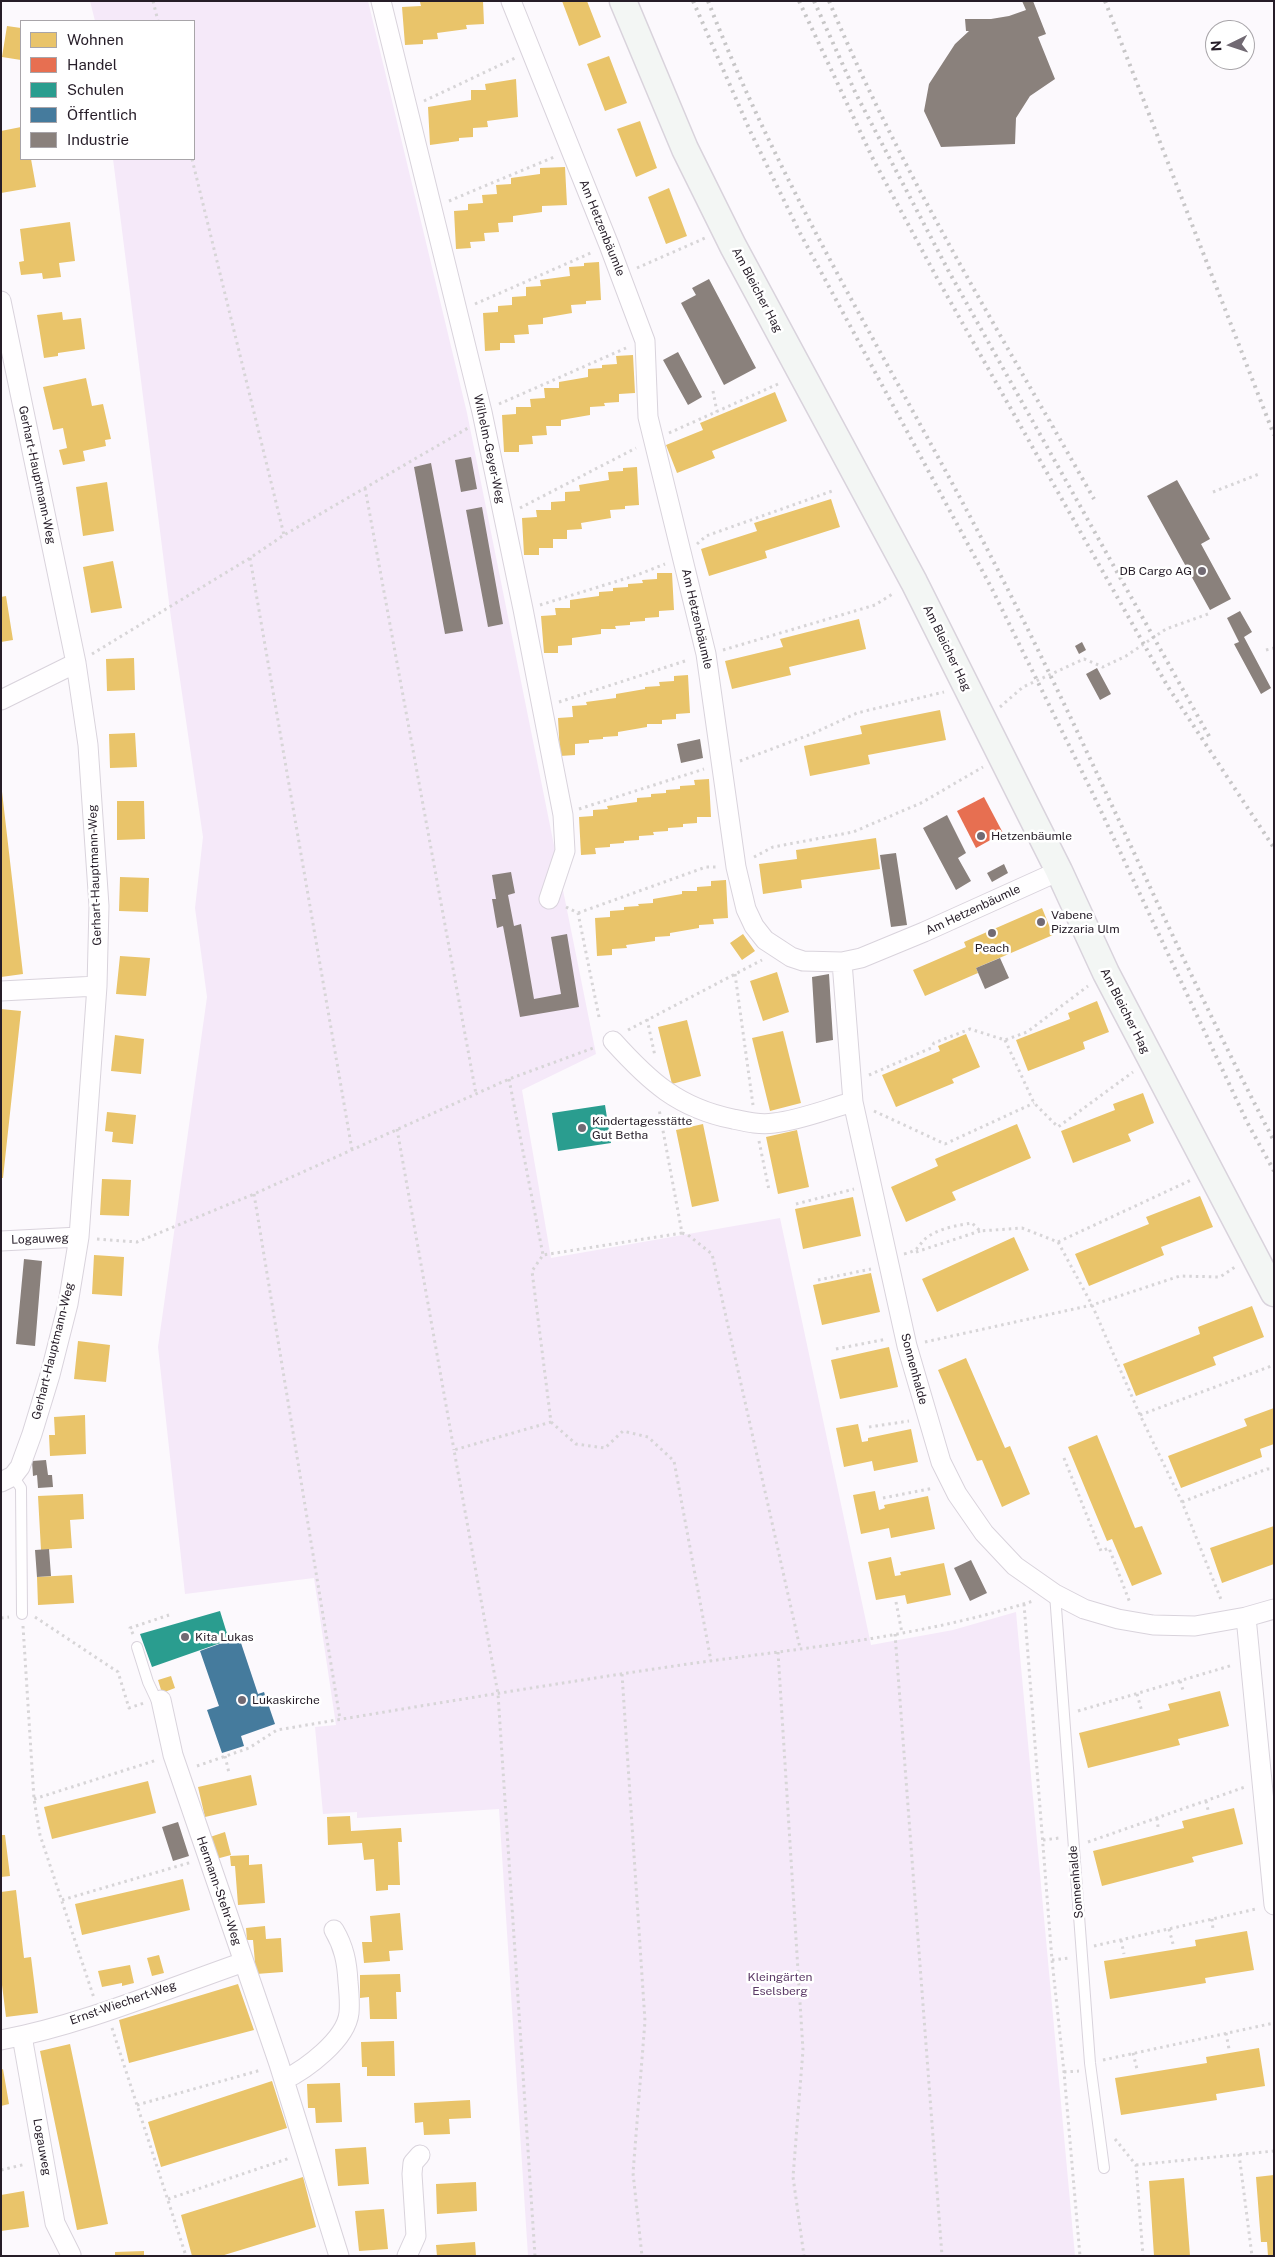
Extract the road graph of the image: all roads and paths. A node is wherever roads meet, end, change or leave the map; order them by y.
1 (153, 1) edge
2 (381, 1) edge
3 (511, 1) edge
4 (623, 1) edge
5 (158, 20) edge
6 (532, 50) junction
7 (408, 108) junction
8 (570, 150) junction
9 (192, 160) edge
10 (432, 208) junction
11 (706, 238) dead end
12 (609, 245) junction
13 (645, 264) dead end
14 (1, 301) edge
15 (458, 312) junction
16 (645, 340) junction
17 (778, 384) dead end
18 (713, 391) dead end
19 (519, 396) dead end
20 (717, 412) junction
21 (483, 419) junction
22 (678, 430) dead end
23 (618, 458) dead end
24 (1259, 474) dead end
25 (365, 488) junction
26 (835, 490) dead end
27 (1214, 492) dead end
28 (531, 502) dead end
29 (284, 535) junction
30 (706, 536) dead end
31 (683, 556) junction
32 (250, 558) junction
33 (914, 582) junction
34 (546, 604) dead end
35 (1208, 614) dead end
36 (734, 647) dead end
37 (1274, 648) edge
38 (1266, 650) dead end
39 (76, 663) junction
40 (669, 665) dead end
41 (949, 690) dead end
42 (1, 700) edge
43 (562, 701) dead end
44 (984, 721) junction
45 (750, 757) dead end
46 (988, 764) dead end
47 (695, 771) dead end
48 (580, 809) dead end
49 (706, 867) dead end
50 (736, 867) junction
51 (1059, 871) junction
52 (549, 899) joint
53 (578, 913) junction
54 (842, 962) junction
55 (743, 970) dead end
56 (735, 974) junction
57 (1092, 983) dead end
58 (97, 986) junction
59 (1, 991) edge
60 (599, 1017) dead end
61 (646, 1018) junction
62 (1005, 1040) junction
63 (613, 1041) junction
64 (1134, 1072) dead end
65 (509, 1079) junction
66 (658, 1084) junction
67 (852, 1093) junction
68 (476, 1094) junction
69 (1034, 1103) junction
70 (756, 1124) junction
71 (398, 1129) junction
72 (352, 1150) junction
73 (1192, 1179) dead end
74 (871, 1185) junction
75 (769, 1190) dead end
76 (254, 1194) junction
77 (796, 1204) dead end
78 (980, 1231) junction
79 (682, 1233) junction
80 (79, 1237) junction
81 (1, 1240) edge
82 (1058, 1242) junction
83 (915, 1252) junction
84 (543, 1256) junction
85 (888, 1262) junction
86 (1241, 1263) dead end
87 (818, 1280) dead end
88 (1274, 1293) edge
89 (1092, 1304) junction
90 (906, 1340) junction
91 (836, 1348) dead end
92 (1274, 1365) edge
93 (1140, 1414) junction
94 (927, 1418) junction
95 (551, 1422) junction
96 (870, 1427) dead end
97 (454, 1450) junction
98 (1064, 1458) dead end
99 (1274, 1468) edge
100 (7, 1479) edge
101 (952, 1483) junction
102 (883, 1498) dead end
103 (1182, 1502) junction
104 (1055, 1594) junction
105 (896, 1602) dead end
106 (1024, 1604) junction
107 (1274, 1609) edge
108 (22, 1614) junction
109 (169, 1615) dead end
110 (1246, 1617) junction
111 (1138, 1623) junction
112 (902, 1633) junction
113 (895, 1634) junction
114 (137, 1647) joint
115 (800, 1648) junction
116 (778, 1652) junction
117 (1250, 1660) junction
118 (711, 1661) junction
119 (622, 1674) junction
120 (1180, 1681) junction
121 (1184, 1693) dead end
122 (498, 1694) junction
123 (1137, 1694) junction
124 (158, 1700) junction
125 (1142, 1712) dead end
126 (1064, 1716) junction
127 (340, 1719) junction
128 (225, 1756) junction
129 (176, 1764) junction
130 (230, 1773) dead end
131 (1262, 1781) junction
132 (34, 1799) junction
133 (1206, 1801) junction
134 (1208, 1810) dead end
135 (1157, 1818) junction
136 (1158, 1828) dead end
137 (1073, 1847) junction
138 (207, 1857) junction
139 (62, 1900) junction
140 (1269, 1906) edge
141 (1212, 1919) junction
142 (1169, 1929) junction
143 (334, 1930) dead end
144 (1213, 1930) dead end
145 (1121, 1940) junction
146 (1172, 1944) dead end
147 (1081, 1949) junction
148 (1124, 1954) dead end
149 (244, 1962) junction
150 (102, 2011) junction
151 (1274, 2023) edge
152 (1226, 2033) junction
153 (22, 2036) junction
154 (1, 2040) edge
155 (1229, 2049) dead end
156 (1134, 2054) junction
157 (1090, 2063) junction
158 (1137, 2069) dead end
159 (260, 2070) dead end
160 (284, 2080) junction
161 (137, 2105) junction
162 (1274, 2151) edge
163 (1239, 2154) junction
164 (420, 2155) dead end
165 (44, 2160) junction
166 (282, 2161) dead end
167 (1104, 2168) dead end
168 (1, 2170) edge
169 (168, 2199) junction
170 (71, 2255) edge
171 (186, 2256) edge
172 (339, 2256) edge
173 (406, 2256) edge
174 (536, 2256) edge
175 (642, 2256) edge
176 (804, 2256) edge
177 (942, 2256) edge
178 (1080, 2256) edge
179 (1143, 2256) edge
180 (1252, 2256) edge

1 - 5 path
2 - 7 street, Wilhelm-Geyer-Weg
3 - 6 street, Am Hetzenbäumle
4 - 33 street, Am Bleicher Hag
6 - 7 path
6 - 8 street, Am Hetzenbäumle
7 - 10 street, Wilhelm-Geyer-Weg
8 - 10 path
8 - 12 street, Am Hetzenbäumle
9 - 29 path
10 - 15 street, Wilhelm-Geyer-Weg
11 - 13 path
12 - 15 path
12 - 16 street, Am Hetzenbäumle
14 - 39 street, Gerhart-Hauptmann-Weg
15 - 21 street, Wilhelm-Geyer-Weg
16 - 19 path
16 - 31 street, Am Hetzenbäumle
17 - 20 path
18 - 20 path
20 - 22 path
21 - 25 path
21 - 52 street, Wilhelm-Geyer-Weg
23 - 28 path
24 - 27 path
25 - 29 path
25 - 68 path
26 - 30 path
29 - 32 path
31 - 34 path
31 - 50 street, Am Hetzenbäumle
32 - 39 path
32 - 72 path
33 - 36 path
33 - 44 street, Am Bleicher Hag
35 - 44 path
37 - 38 path
39 - 42 street
39 - 58 street, Gerhart-Hauptmann-Weg
40 - 43 path
41 - 45 path
44 - 51 street, Am Bleicher Hag
46 - 50 path
47 - 48 path
49 - 53 path
50 - 54 street, Am Hetzenbäumle
51 - 54 street, Am Hetzenbäumle
51 - 88 street, Am Bleicher Hag
52 - 53 path
53 - 60 path
54 - 67 street, Sonnenhalde
55 - 56 path
56 - 61 path
56 - 70 path
57 - 62 path
58 - 59 street
58 - 80 street, Gerhart-Hauptmann-Weg
61 - 63 path
61 - 66 path
62 - 67 path
62 - 69 path
63 - 65 path
63 - 66 street
64 - 69 path
65 - 68 path
65 - 84 path
66 - 70 street
66 - 79 path
67 - 69 path
67 - 70 street
67 - 74 street, Sonnenhalde
68 - 71 path
70 - 75 path
71 - 72 path
71 - 97 path
72 - 76 path
73 - 82 path
74 - 77 path
74 - 85 street, Sonnenhalde
76 - 80 path
76 - 127 path
78 - 82 path
78 - 83 path
78 - 83 path
79 - 84 path
79 - 115 path
80 - 81 street, Logauweg
80 - 100 street, Gerhart-Hauptmann-Weg
82 - 89 path
83 - 85 path
84 - 95 path
85 - 87 path
85 - 90 street, Sonnenhalde
86 - 89 path
89 - 90 path
89 - 93 path
90 - 91 path
90 - 94 street, Sonnenhalde
92 - 93 path
93 - 103 path
94 - 96 path
94 - 101 street, Sonnenhalde
95 - 97 path
95 - 118 path
97 - 122 path
98 - 111 path
99 - 103 path
100 - 108 lane, Gerhart-Hauptmann-Weg
101 - 102 path
101 - 104 street, Sonnenhalde
103 - 110 path
104 - 106 path
104 - 111 street, Sonnenhalde
104 - 126 lane, Sonnenhalde
105 - 112 path
106 - 112 path
106 - 178 path
107 - 110 street, Sonnenhalde
108 - 124 path
108 - 132 path
109 - 114 path
110 - 111 street, Sonnenhalde
110 - 117 street
112 - 113 path
113 - 115 path
113 - 177 path
114 - 124 lane
115 - 116 path
116 - 118 path
116 - 176 path
117 - 120 path
117 - 131 street
118 - 119 path
119 - 122 path
119 - 175 path
120 - 121 path
120 - 123 path
122 - 127 path
122 - 174 path
123 - 125 path
123 - 126 path
124 - 129 street, Hermann-Stehr-Weg
126 - 137 lane, Sonnenhalde
127 - 128 path
128 - 129 path
128 - 130 path
129 - 132 path
129 - 138 street, Hermann-Stehr-Weg
131 - 133 path
131 - 140 street
132 - 139 path
133 - 134 path
133 - 135 path
135 - 136 path
135 - 137 path
137 - 147 lane, Sonnenhalde
138 - 139 path
138 - 149 street, Hermann-Stehr-Weg
139 - 150 path
140 - 141 path
141 - 142 path
141 - 144 path
142 - 145 path
142 - 146 path
143 - 160 street
145 - 147 path
145 - 148 path
147 - 157 lane, Sonnenhalde
149 - 150 street, Ernst-Wiechert-Weg
149 - 160 street, Hermann-Stehr-Weg
150 - 153 street, Ernst-Wiechert-Weg
150 - 161 path
151 - 152 path
152 - 155 path
152 - 156 path
153 - 154 street, Ernst-Wiechert-Weg
153 - 165 street, Logauweg
156 - 157 path
156 - 158 path
157 - 167 lane, Sonnenhalde
159 - 161 path
160 - 172 street, Hermann-Stehr-Weg
161 - 169 path
162 - 163 path
163 - 179 path
163 - 180 path
164 - 173 street
165 - 168 path
165 - 170 street, Logauweg
166 - 169 path
169 - 171 path

